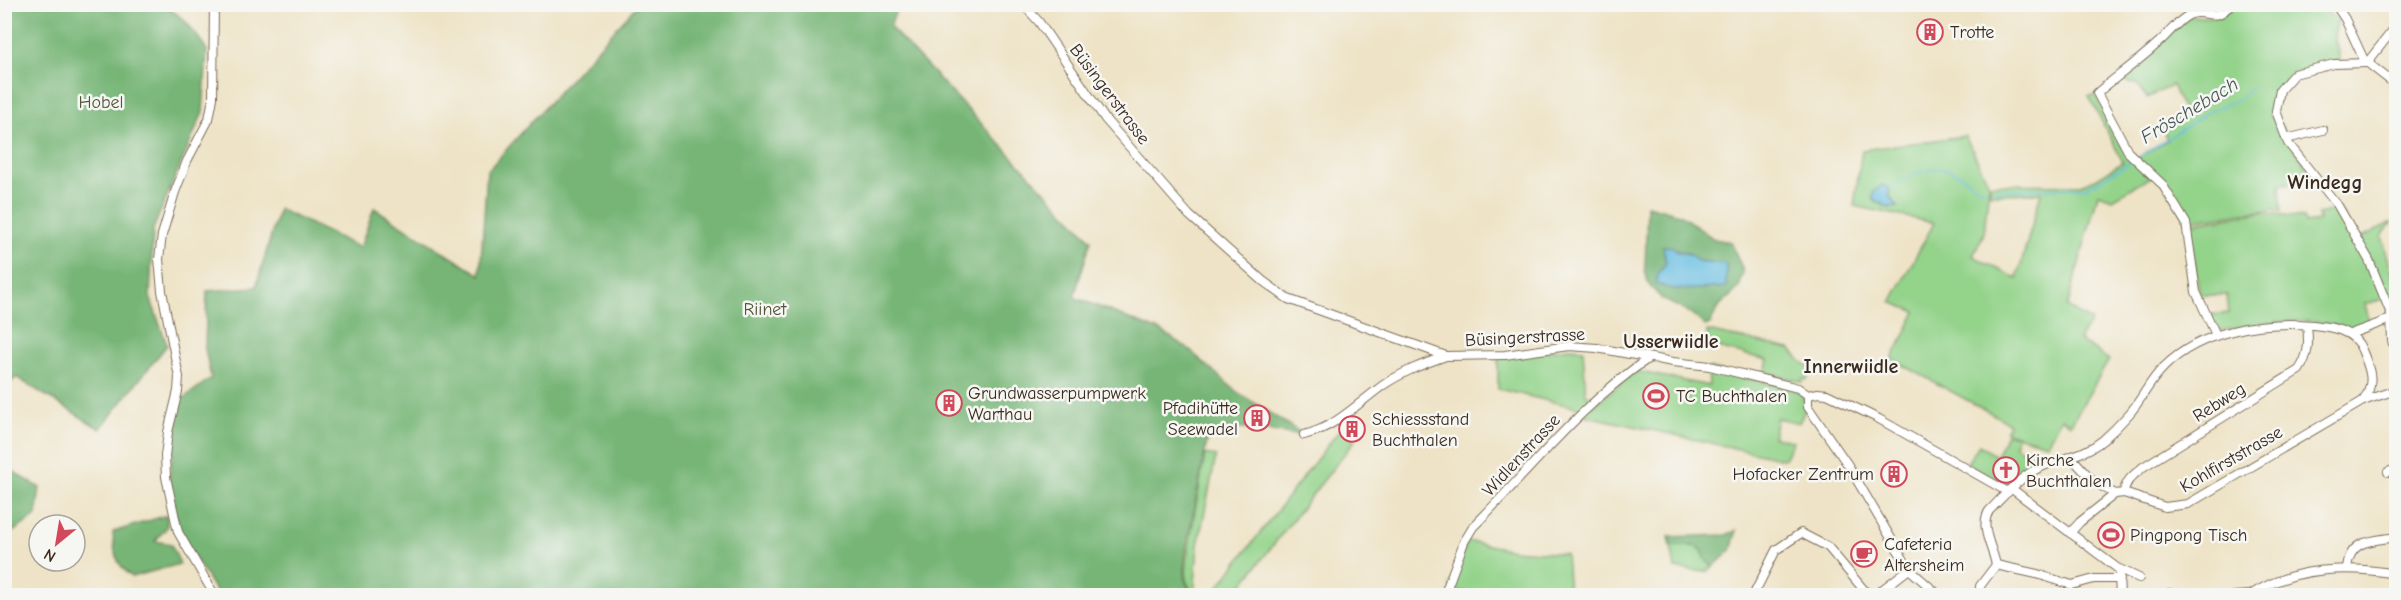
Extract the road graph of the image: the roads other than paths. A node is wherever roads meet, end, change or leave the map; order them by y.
1 (214, 4) edge
2 (1023, 4) edge
3 (2230, 4) edge
4 (2335, 4) edge
5 (2397, 26) edge
6 (2367, 63) junction
7 (2397, 84) edge
8 (2323, 130) dead end
9 (2286, 139) junction
10 (2391, 319) junction
11 (2307, 325) junction
12 (2350, 334) junction
13 (2216, 335) junction
14 (2397, 351) edge
15 (1446, 356) junction
16 (1649, 358) junction
17 (2397, 390) edge
18 (1808, 395) junction
19 (2363, 401) junction
20 (1304, 435) dead end
21 (2072, 458) junction
22 (2397, 469) edge
23 (2388, 472) dead end
24 (2010, 491) junction
25 (2120, 493) junction
26 (2070, 533) junction
27 (2397, 537) edge
28 (1995, 565) junction
29 (2117, 568) junction
30 (1909, 569) junction
31 (2347, 569) junction
32 (2397, 574) edge
33 (2139, 578) dead end
34 (2120, 579) junction
35 (2397, 590) edge
36 (2249, 595) edge
37 (215, 596) edge
38 (1444, 596) edge
39 (1753, 596) edge
40 (1869, 596) edge
41 (1874, 596) edge
42 (1940, 596) edge
43 (1980, 596) edge
44 (2121, 596) edge
45 (2234, 596) edge
46 (2394, 596) edge

1 - 37 street
2 - 15 street, Büsingerstrasse
3 - 13 street
4 - 6 street
5 - 6 street
6 - 7 street
6 - 9 street
8 - 9 street
9 - 10 street
10 - 12 street
10 - 14 street
11 - 12 street
11 - 13 street
11 - 25 street, Rebweg
12 - 19 street, Kohlfirststrasse
13 - 21 street
15 - 16 street, Büsingerstrasse
15 - 20 street
16 - 18 street, Büsingerstrasse
16 - 38 street, Widlenstrasse
17 - 19 street
18 - 24 street, Büsingerstrasse
18 - 30 street
19 - 25 street, Kohlfirststrasse
21 - 24 street
21 - 25 street, Kohlfirststrasse
22 - 23 street
24 - 26 street, Büsingerstrasse
24 - 28 street
25 - 26 street, Rebweg
26 - 29 street, Büsingerstrasse
27 - 31 street
28 - 34 street
28 - 43 street
29 - 33 street, Büsingerstrasse
29 - 34 street
30 - 41 street
30 - 42 street
31 - 32 street
31 - 36 street
34 - 44 street
35 - 46 street
36 - 45 street
39 - 40 street

